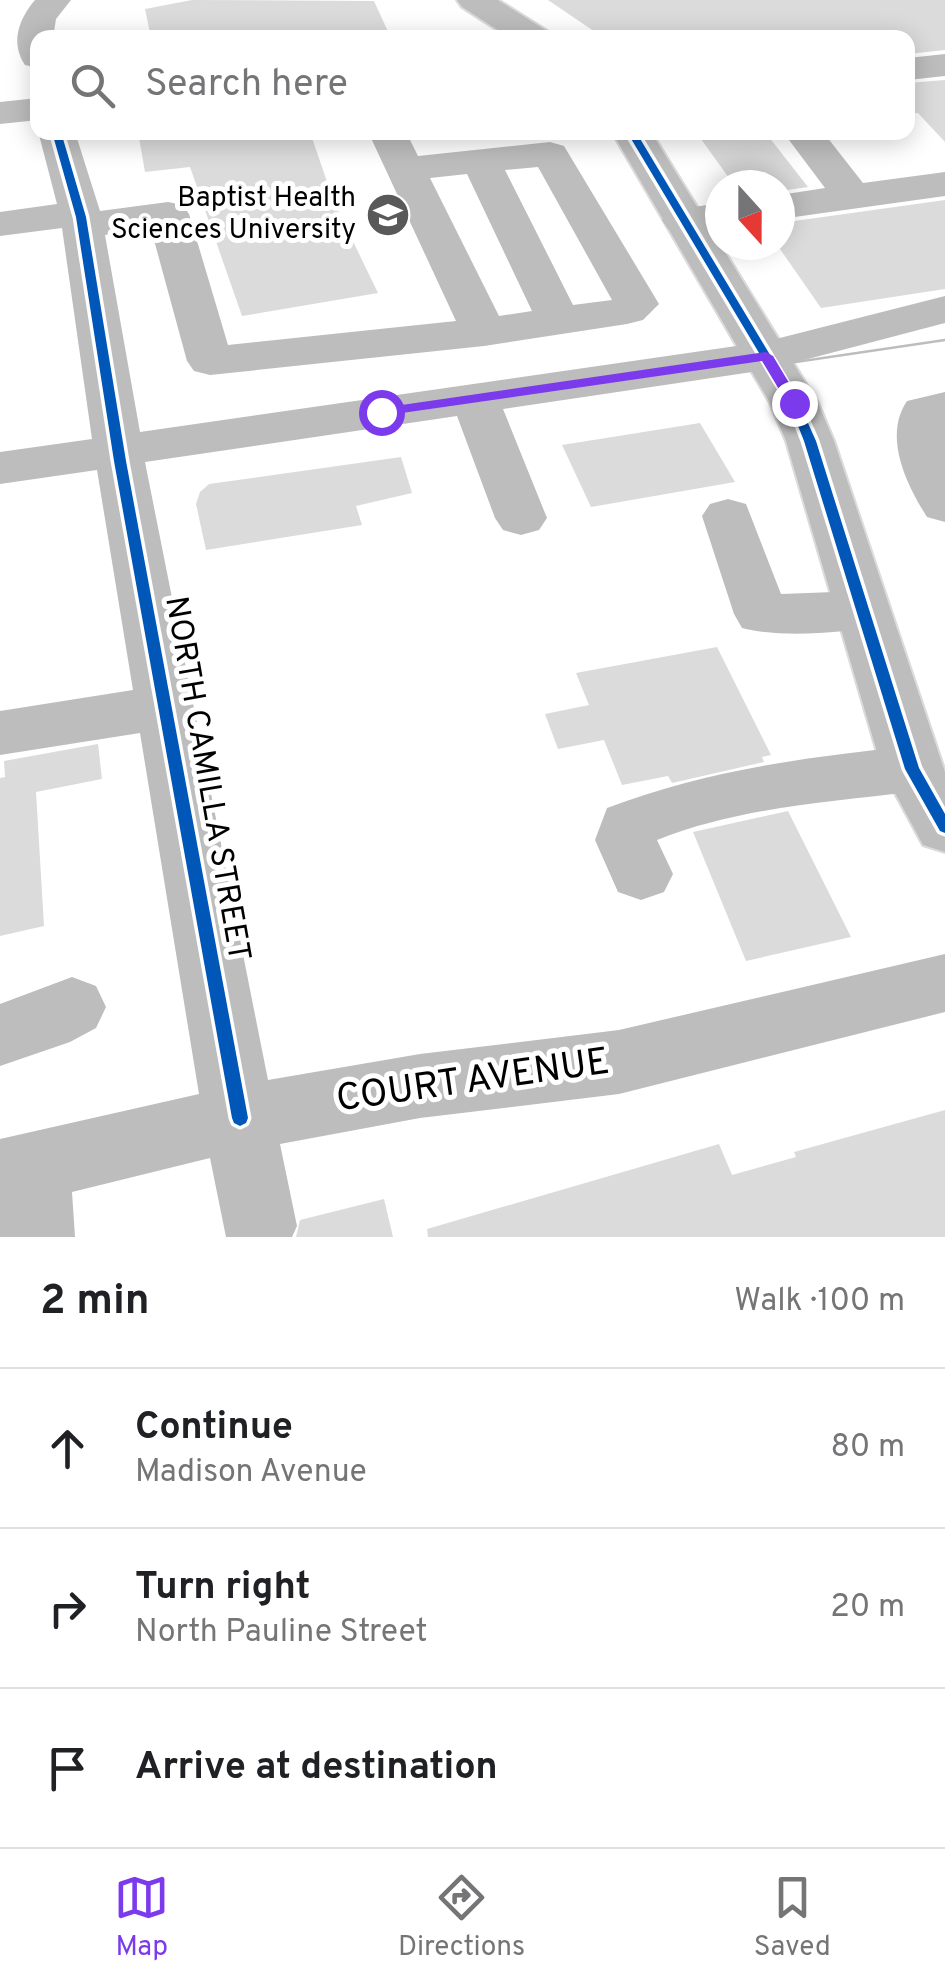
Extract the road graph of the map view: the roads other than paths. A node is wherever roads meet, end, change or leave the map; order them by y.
1 (54, 0) edge
2 (474, 0) edge
3 (8, 9) dead end
4 (36, 30) edge
5 (522, 30) edge
6 (30, 40) edge
7 (945, 65) edge
8 (915, 68) edge
9 (30, 110) edge
10 (0, 114) edge
11 (58, 140) edge
12 (638, 140) edge
13 (808, 140) edge
14 (398, 150) edge
15 (480, 161) junction
16 (945, 184) edge
17 (853, 197) junction
18 (795, 205) edge
19 (702, 218) edge
20 (81, 220) junction
21 (0, 224) edge
22 (945, 309) edge
23 (559, 321) junction
24 (484, 332) junction
25 (945, 348) edge
26 (766, 356) junction
27 (475, 399) junction
28 (945, 407) edge
29 (118, 450) junction
30 (0, 468) edge
31 (945, 505) edge
32 (728, 516) dead end
33 (520, 518) dead end
34 (861, 610) junction
35 (165, 707) junction
36 (0, 733) edge
37 (912, 770) junction
38 (945, 827) edge
39 (641, 874) dead end
40 (945, 983) edge
41 (72, 1007) dead end
42 (0, 1035) edge
43 (240, 1118) junction
44 (17, 1170) edge
45 (258, 1226) dead end
46 (37, 1237) edge

1 - 4 street
2 - 5 street
3 - 6 street
7 - 8 street
9 - 10 street
11 - 20 street, NORTH CAMILLA STREET
12 - 19 street
13 - 17 street
14 - 15 street
14 - 24 street
15 - 23 street
15 - 23 street
16 - 17 street
17 - 18 street
19 - 26 street
20 - 21 street
20 - 24 street
20 - 29 street, NORTH CAMILLA STREET
22 - 26 street
23 - 24 street
25 - 26 street
26 - 27 street
26 - 34 street
27 - 29 street
27 - 33 street
28 - 31 street
29 - 30 street
29 - 35 street, NORTH CAMILLA STREET
32 - 34 street
34 - 37 street
35 - 36 street
35 - 43 street, NORTH CAMILLA STREET
37 - 38 street
37 - 39 street
40 - 43 street, COURT AVENUE
41 - 42 street
43 - 44 street, COURT AVENUE
43 - 45 street, NORTH CAMILLA STREET
44 - 46 street

